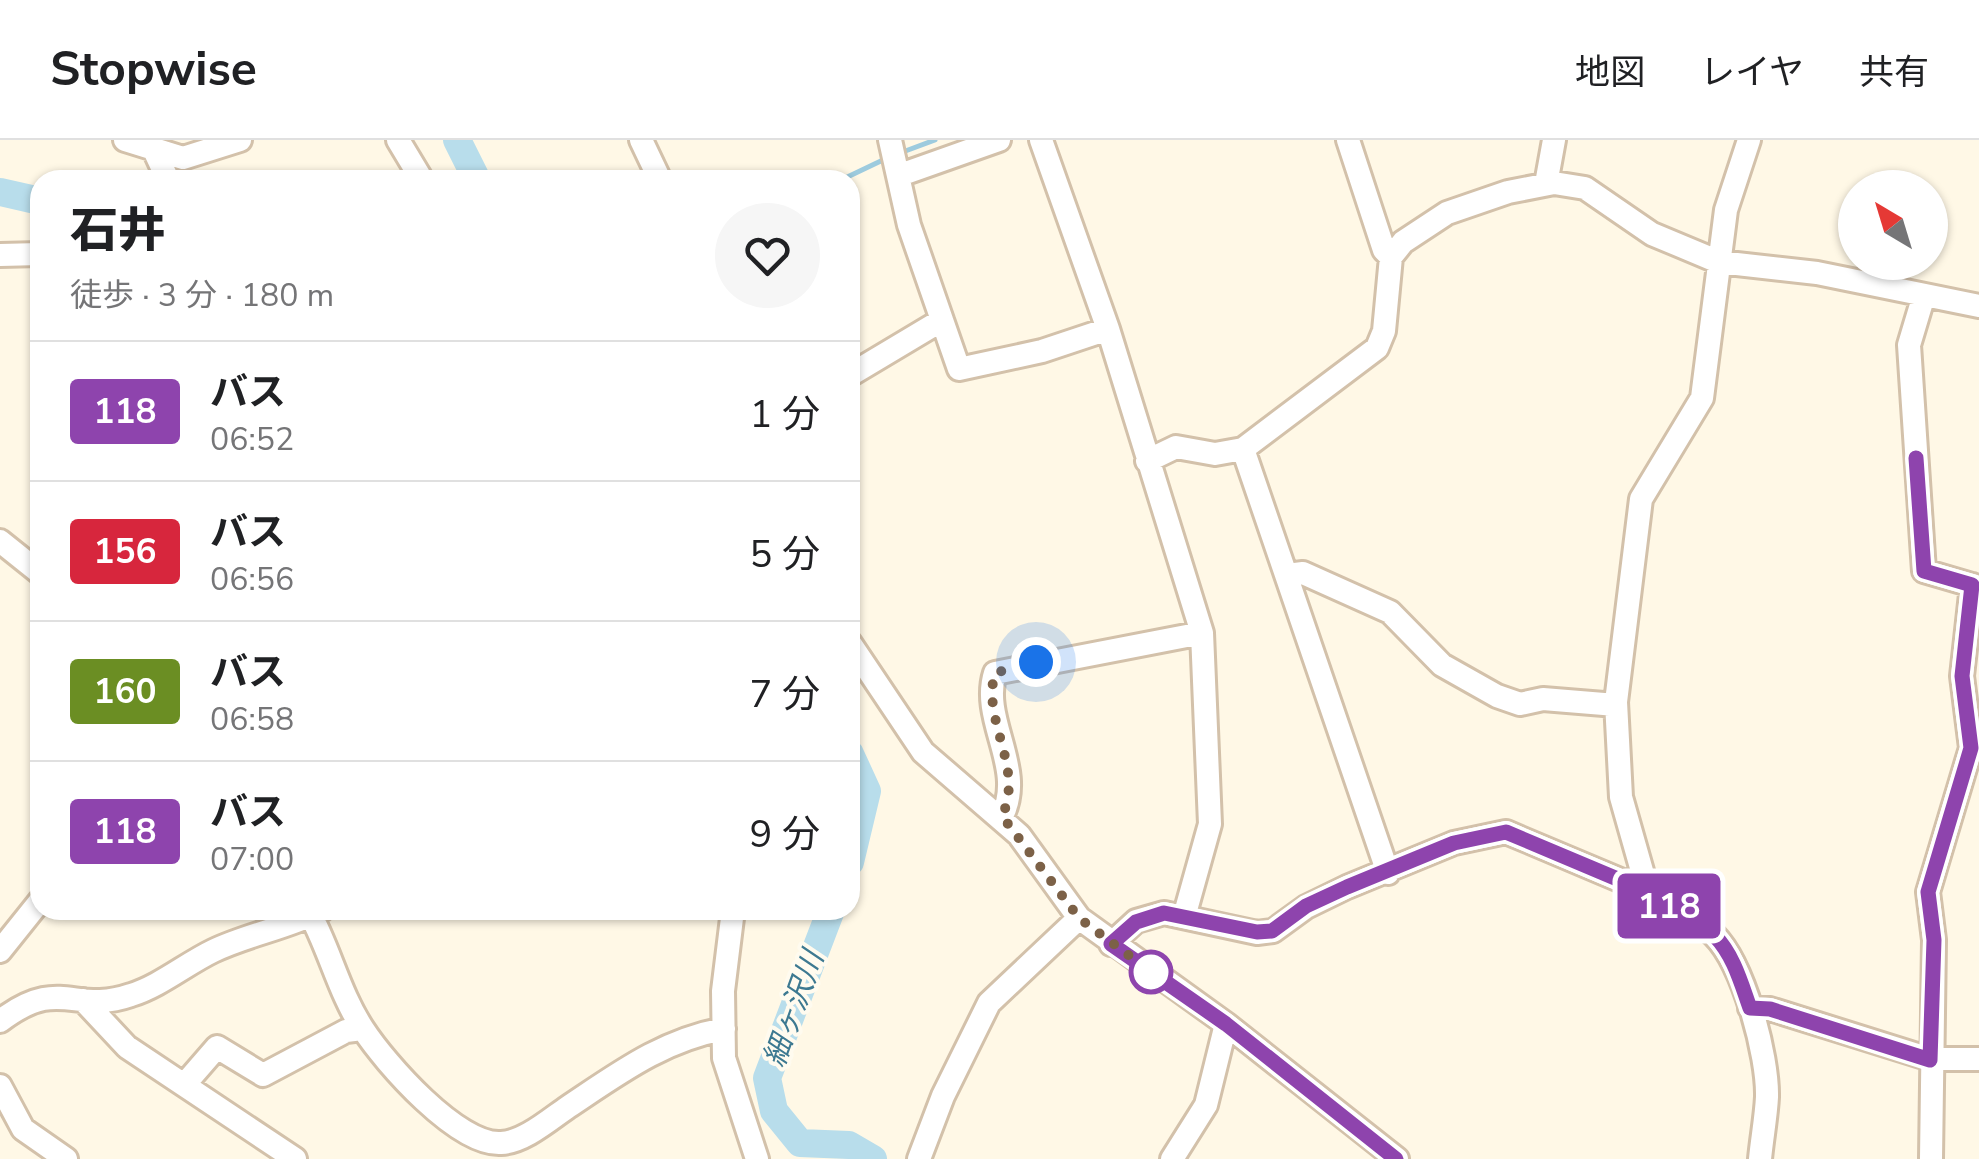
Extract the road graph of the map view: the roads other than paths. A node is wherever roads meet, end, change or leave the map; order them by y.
1 (124, 140) edge
2 (240, 140) edge
3 (398, 140) edge
4 (641, 140) edge
5 (1000, 140) edge
6 (1041, 140) edge
7 (1348, 140) edge
8 (1554, 140) edge
9 (1749, 140) edge
10 (155, 152) junction
11 (894, 156) edge
12 (163, 170) edge
13 (416, 170) edge
14 (655, 170) edge
15 (1546, 184) junction
16 (30, 254) edge
17 (0, 255) edge
18 (1390, 257) junction
19 (1719, 262) junction
20 (1924, 295) junction
21 (1979, 306) edge
22 (942, 320) junction
23 (1108, 329) junction
24 (860, 369) edge
25 (1243, 450) junction
26 (1148, 461) junction
27 (0, 541) edge
28 (30, 565) edge
29 (1287, 575) junction
30 (1976, 586) edge
31 (1202, 632) junction
32 (860, 658) edge
33 (1616, 705) junction
34 (1002, 816) junction
35 (1388, 873) junction
36 (1646, 885) junction
37 (30, 914) edge
38 (1184, 917) junction
39 (1079, 918) junction
40 (293, 920) edge
41 (317, 920) edge
42 (731, 920) edge
43 (1111, 944) junction
44 (0, 951) edge
45 (83, 1000) junction
46 (1750, 1008) junction
47 (0, 1020) edge
48 (1226, 1024) junction
49 (362, 1028) junction
50 (724, 1029) junction
51 (1979, 1059) edge
52 (1930, 1060) junction
53 (0, 1086) edge
54 (184, 1086) junction
55 (501, 1151) edge
56 (927, 1154) edge
57 (66, 1159) edge
58 (295, 1159) edge
59 (758, 1159) edge
60 (1172, 1159) edge
61 (1396, 1159) edge
62 (1760, 1159) edge
63 (1931, 1159) edge

1 - 10 street
2 - 10 street
3 - 13 street
4 - 14 street
5 - 11 street
6 - 23 street
7 - 18 street
8 - 15 street
9 - 19 street
10 - 12 street
11 - 22 street
15 - 18 street
15 - 19 street
16 - 17 street
18 - 25 street
19 - 20 street
19 - 33 street
20 - 21 street
20 - 30 street
22 - 23 street
22 - 24 street
23 - 26 street
25 - 26 street
25 - 29 street
26 - 31 street
27 - 28 street
29 - 33 street
29 - 35 street
30 - 52 street
31 - 34 street
31 - 38 street
32 - 34 street
33 - 36 street
34 - 39 street
35 - 36 street
35 - 38 street
36 - 46 street
37 - 44 street
38 - 43 street
39 - 43 street
39 - 56 street
40 - 45 street
41 - 49 street
42 - 50 street
43 - 48 street
45 - 47 street
45 - 54 street
46 - 52 street
46 - 62 street
48 - 60 street
48 - 61 street
49 - 54 street
49 - 55 street
50 - 55 street
50 - 59 street
51 - 52 street
52 - 63 street
53 - 57 street
54 - 58 street

